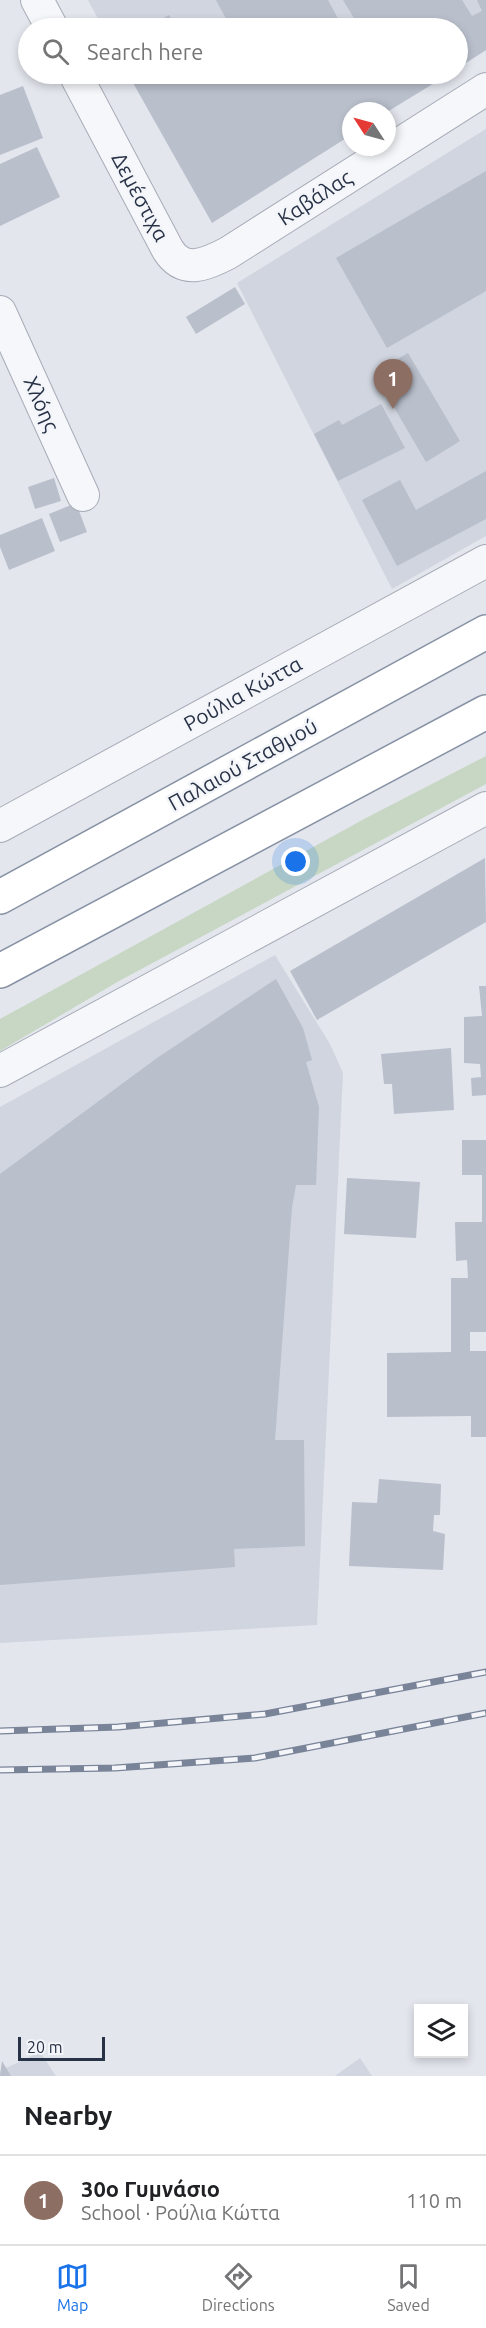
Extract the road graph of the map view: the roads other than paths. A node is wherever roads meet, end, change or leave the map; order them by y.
1 (37, 0) edge
2 (46, 18) edge
3 (80, 84) edge
4 (486, 89) edge
5 (236, 249) joint
6 (0, 312) edge
7 (82, 495) dead end
8 (486, 561) edge
9 (486, 632) edge
10 (486, 712) edge
11 (486, 808) edge
12 (0, 826) edge
13 (0, 897) edge
14 (0, 971) edge
15 (0, 1071) edge

1 - 2 street
3 - 5 street, Δεμέστιχα
4 - 5 street, Καβάλας
6 - 7 street, Χλόης
8 - 12 street, Ρούλια Κώττα
9 - 13 highway, Παλαιού Σταθμού
10 - 14 highway
11 - 15 street

